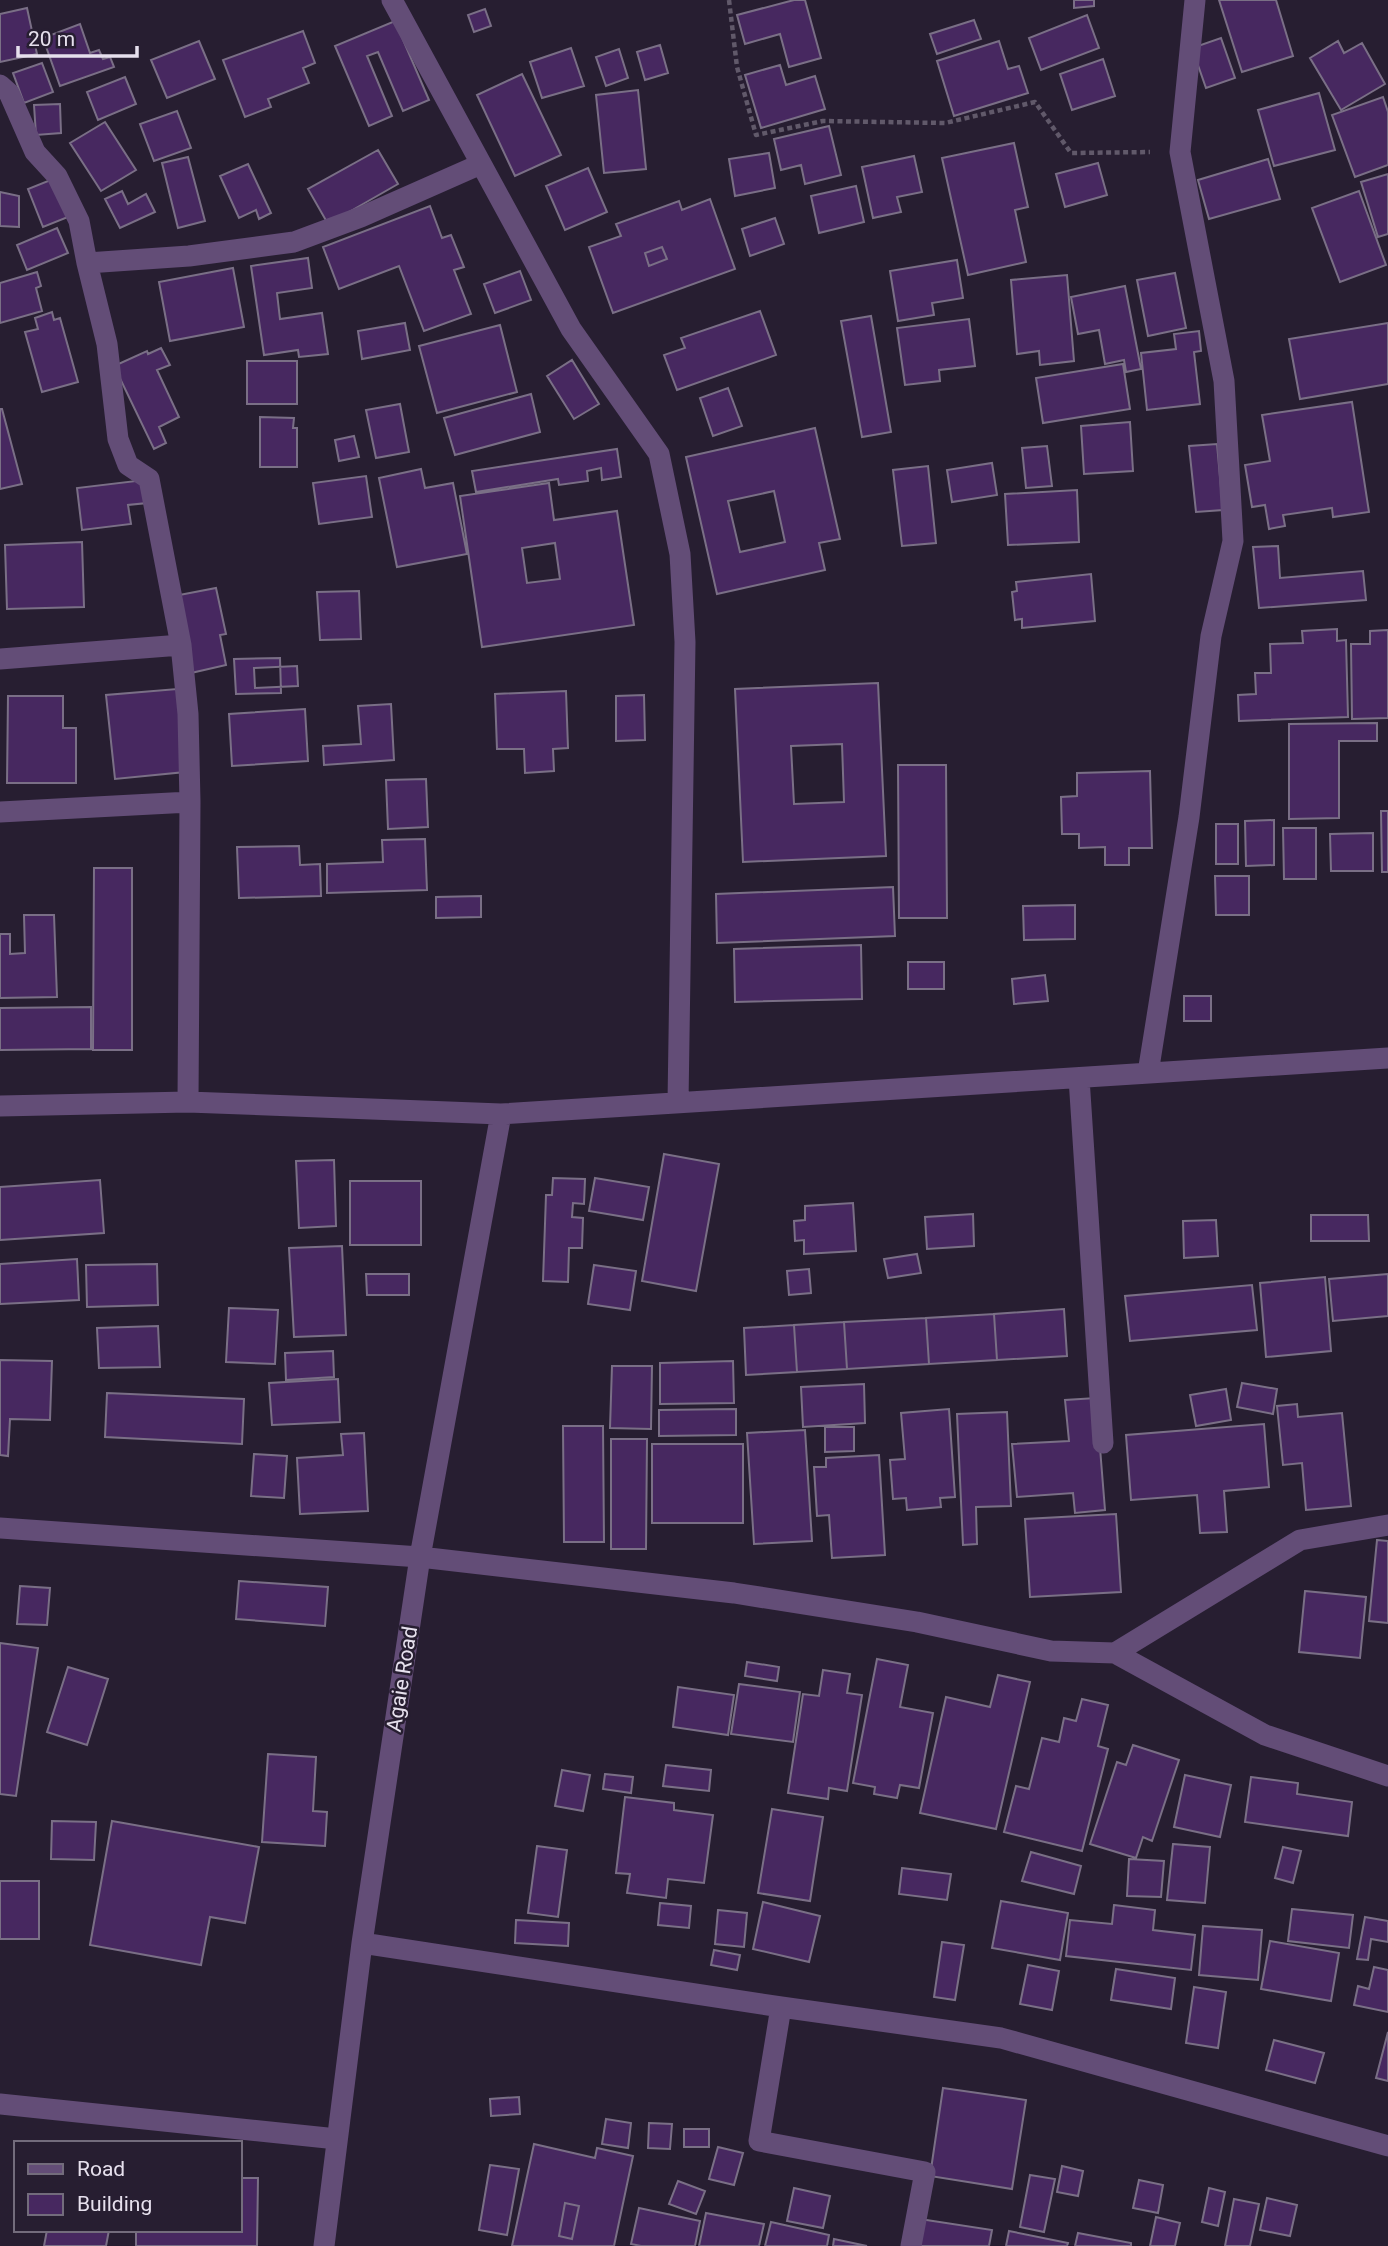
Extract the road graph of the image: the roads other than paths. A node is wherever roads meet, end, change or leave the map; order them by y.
1 (391, 0) edge
2 (1195, 0) edge
3 (0, 85) edge
4 (481, 163) junction
5 (87, 263) junction
6 (181, 645) junction
7 (0, 659) edge
8 (190, 802) junction
9 (0, 812) edge
10 (1388, 1058) edge
11 (1148, 1073) junction
12 (1079, 1078) junction
13 (188, 1102) junction
14 (678, 1103) junction
15 (0, 1106) edge
16 (500, 1114) junction
17 (1103, 1443) dead end
18 (1388, 1525) edge
19 (0, 1528) edge
20 (421, 1557) junction
21 (1115, 1653) junction
22 (1388, 1776) edge
23 (362, 1943) junction
24 (781, 2007) junction
25 (0, 2104) edge
26 (337, 2139) junction
27 (1388, 2146) edge
28 (324, 2246) edge
29 (911, 2246) edge

1 - 4 street
2 - 11 street
3 - 5 street
4 - 5 street
4 - 14 street
5 - 6 street
6 - 7 street
6 - 8 street
8 - 9 street
8 - 13 street
10 - 11 street
11 - 12 street
12 - 14 street
12 - 17 street
13 - 15 street
13 - 16 street
14 - 16 street
16 - 20 street, Agaie Road
18 - 21 street
19 - 20 street
20 - 21 street
20 - 23 street, Agaie Road
21 - 22 street
23 - 24 street
23 - 26 street, Agaie Road
24 - 27 street
24 - 29 street
25 - 26 street
26 - 28 street, Agaie Road

